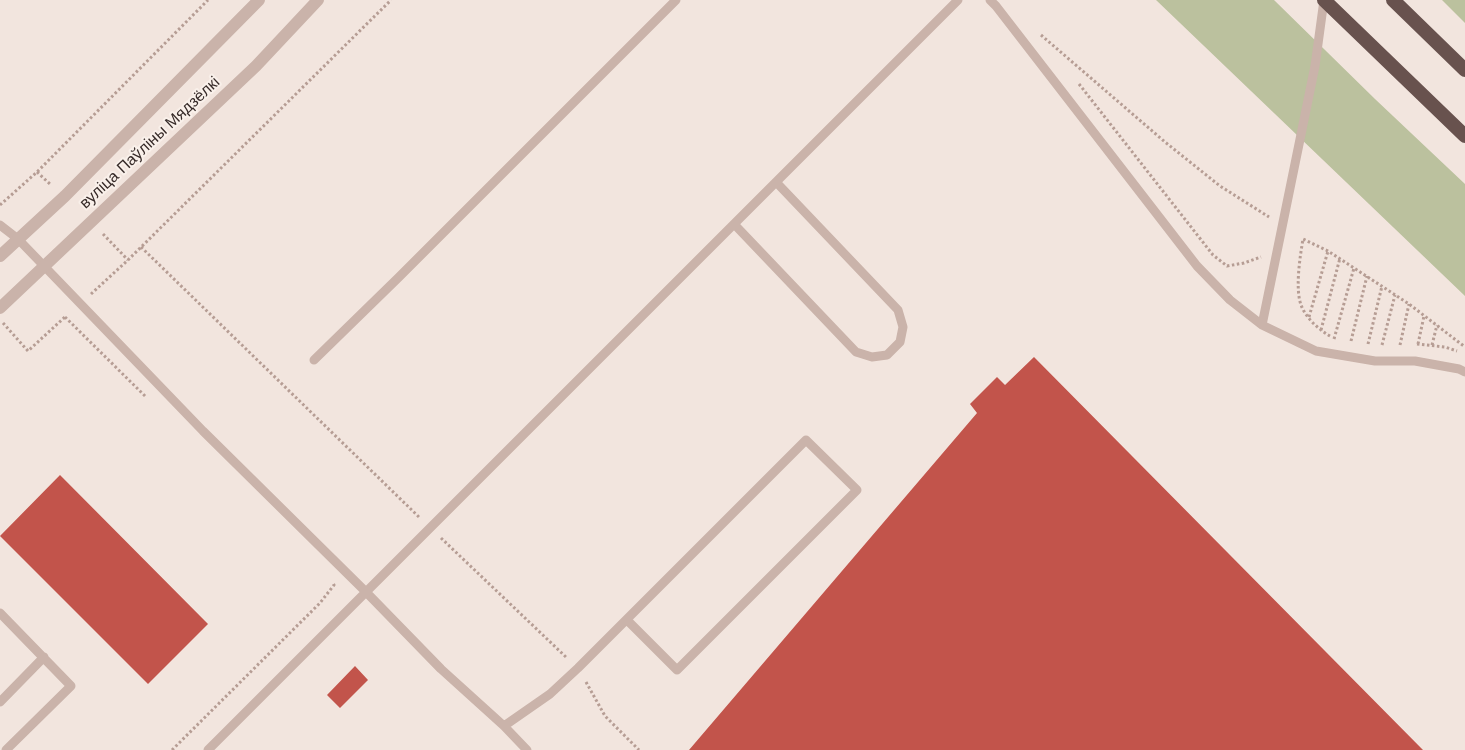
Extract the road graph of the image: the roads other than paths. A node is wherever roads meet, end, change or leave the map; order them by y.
1 (259, 0) edge
2 (318, 0) edge
3 (676, 0) edge
4 (958, 0) edge
5 (990, 0) edge
6 (1324, 0) edge
7 (1394, 0) edge
8 (1465, 70) edge
9 (1465, 136) edge
10 (776, 182) junction
11 (734, 224) junction
12 (0, 225) edge
13 (18, 239) junction
14 (0, 256) edge
15 (44, 266) junction
16 (0, 308) edge
17 (1262, 324) junction
18 (314, 360) dead end
19 (1465, 372) edge
20 (366, 592) junction
21 (0, 613) edge
22 (627, 620) junction
23 (44, 657) junction
24 (0, 702) edge
25 (504, 726) junction
26 (6, 750) edge
27 (208, 750) edge
28 (527, 750) edge

1 - 13 street, вуліца Паўліны Мядзёлкі
2 - 15 street, вуліца Паўліны Мядзёлкі
3 - 18 lane
4 - 10 lane
5 - 17 lane
6 - 9 highway
6 - 17 lane
7 - 8 highway
10 - 11 lane
10 - 11 lane
11 - 20 lane
12 - 13 lane
13 - 14 street, вуліца Паўліны Мядзёлкі
13 - 15 lane
15 - 16 street, вуліца Паўліны Мядзёлкі
15 - 20 lane
17 - 19 lane
20 - 25 lane
20 - 27 lane
21 - 23 lane
22 - 22 lane
22 - 25 lane
23 - 24 lane
23 - 26 lane
25 - 28 lane

